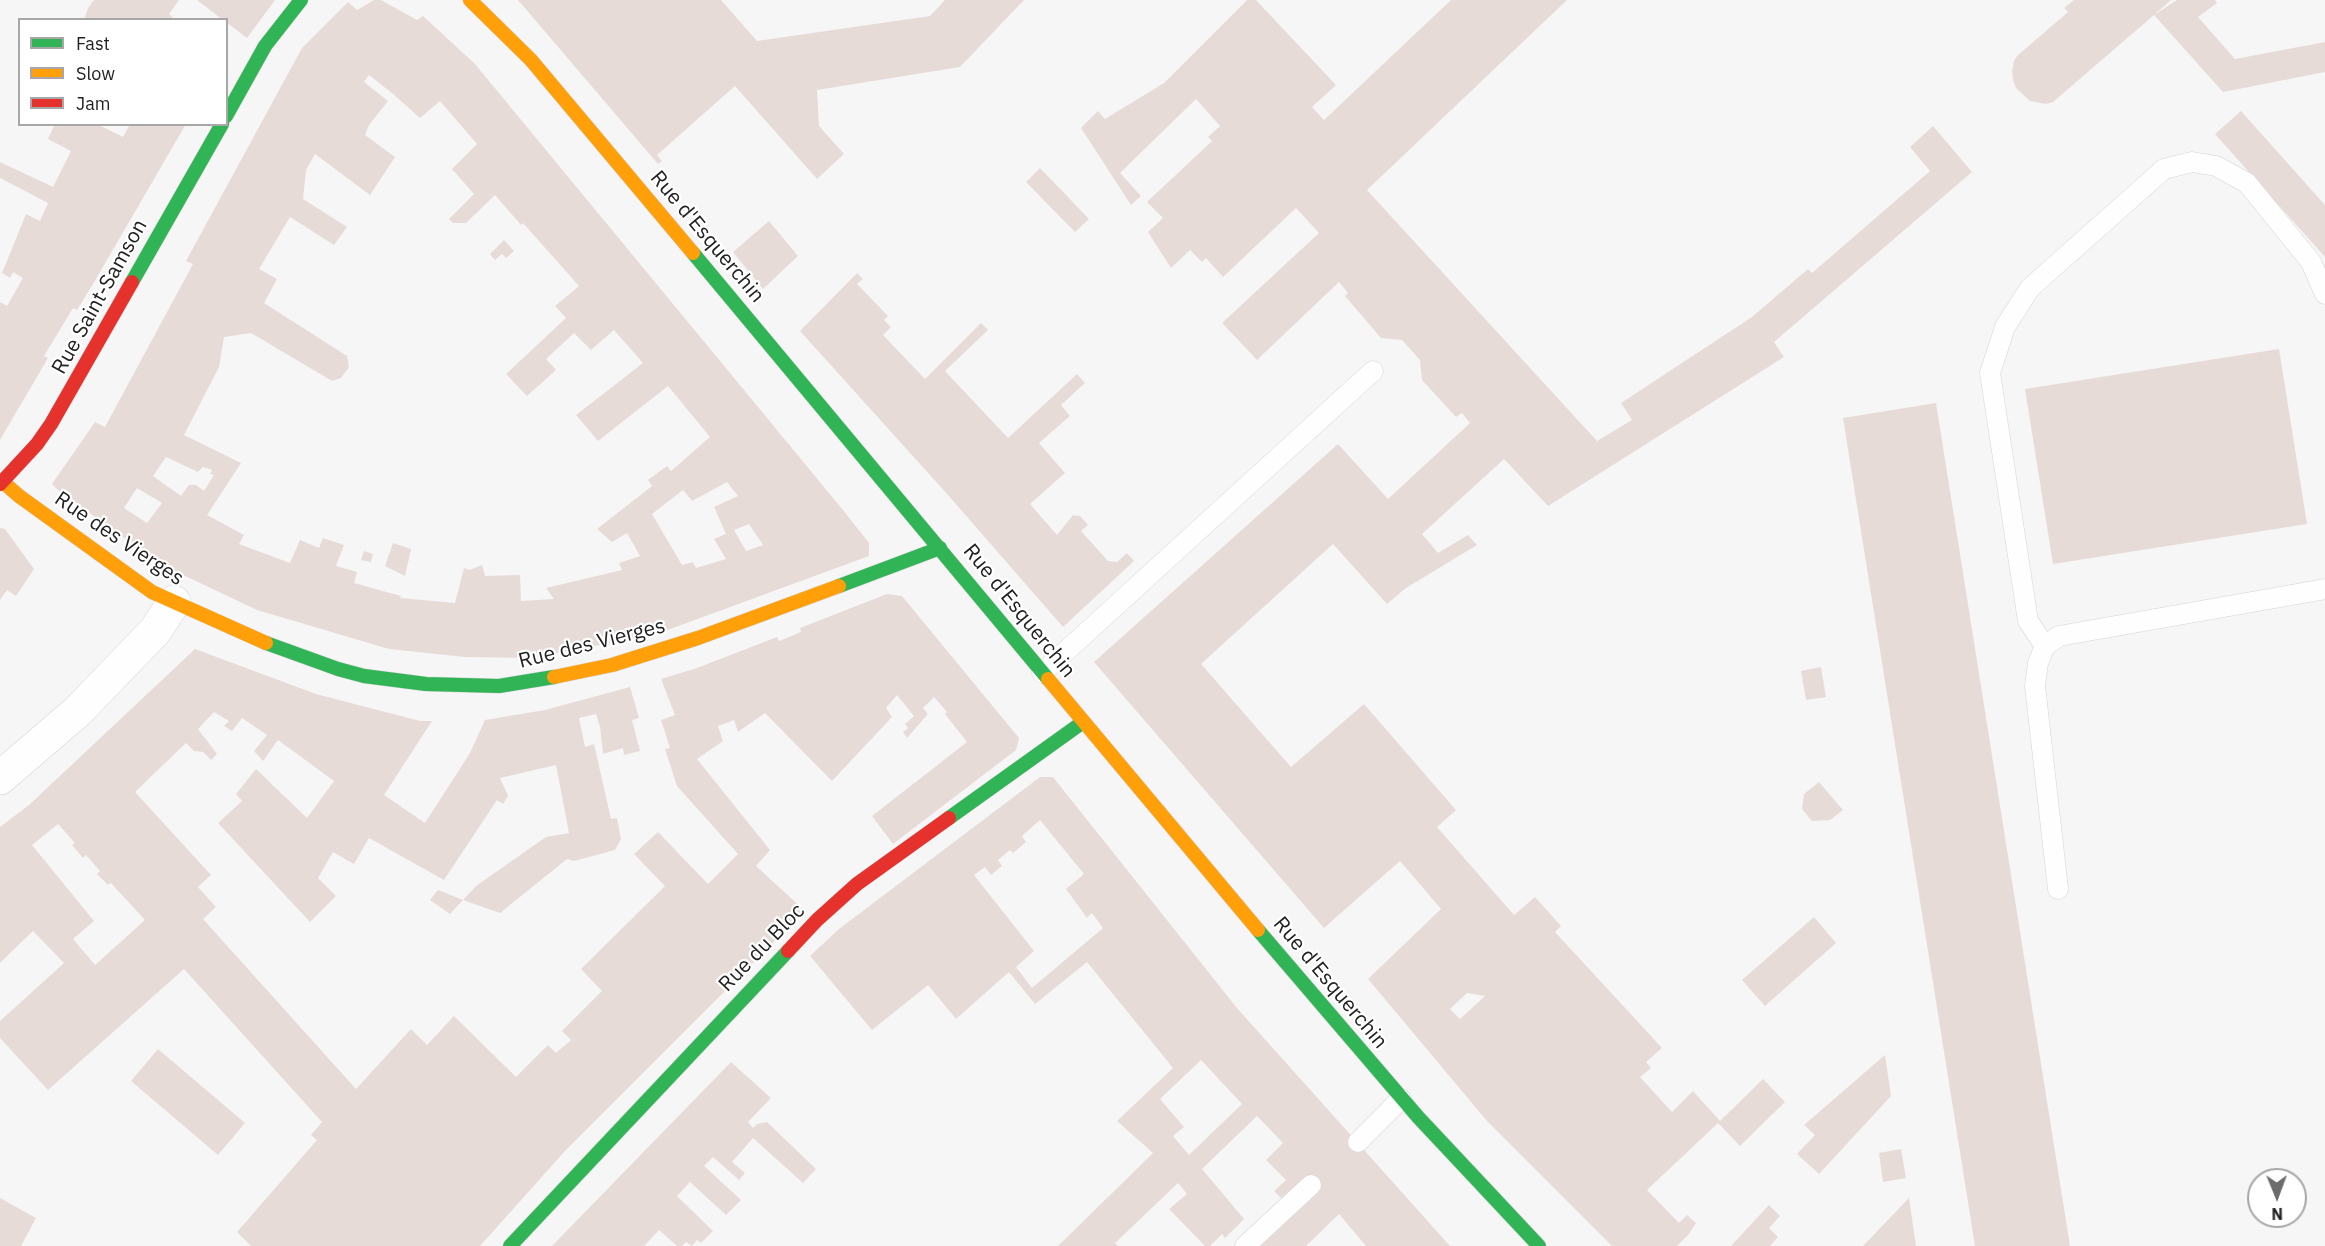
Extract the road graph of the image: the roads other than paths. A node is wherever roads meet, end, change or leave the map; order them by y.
1 (301, 0) edge
2 (470, 0) edge
3 (228, 112) edge
4 (221, 126) edge
5 (2325, 294) edge
6 (1373, 371) dead end
7 (1, 483) edge
8 (940, 548) junction
9 (2325, 589) edge
10 (174, 602) junction
11 (2045, 646) junction
12 (1042, 673) junction
13 (1083, 722) junction
14 (0, 778) edge
15 (2058, 889) dead end
16 (1401, 1099) junction
17 (1358, 1142) dead end
18 (1311, 1185) dead end
19 (510, 1246) edge
20 (1245, 1246) edge
21 (1539, 1246) edge

1 - 3 street
2 - 8 street, Rue d'Esquerchin
4 - 7 street, Rue Saint-Samson
5 - 11 lane
6 - 12 lane
7 - 10 street, Rue des Vierges
8 - 10 street, Rue des Vierges
8 - 12 street, Rue d'Esquerchin
9 - 11 lane
10 - 14 street
11 - 15 lane
12 - 13 street, Rue d'Esquerchin
13 - 16 street, Rue d'Esquerchin
13 - 19 street, Rue du Bloc
16 - 17 lane
16 - 21 street, Rue d'Esquerchin
18 - 20 lane

